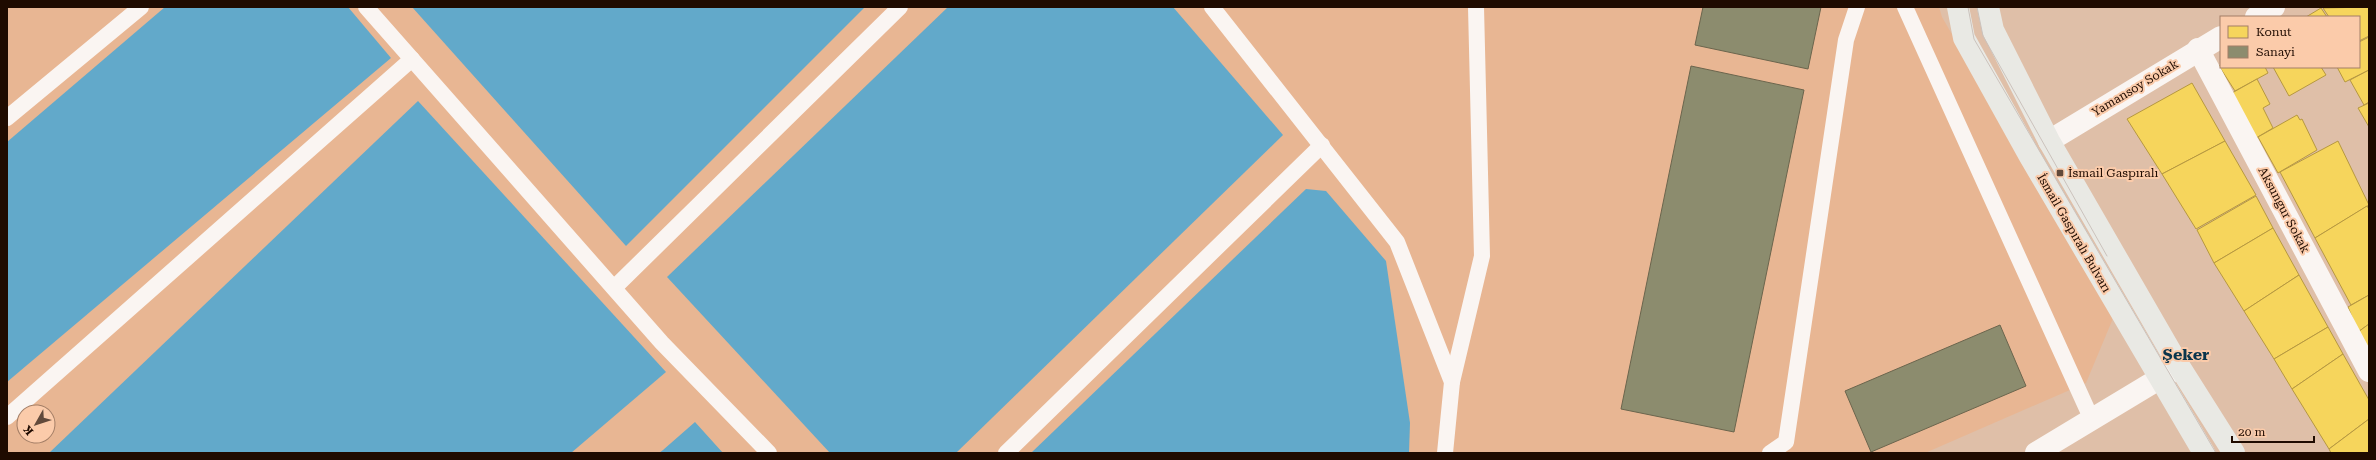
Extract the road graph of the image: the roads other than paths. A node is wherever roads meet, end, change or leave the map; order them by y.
1 (142, 7) edge
2 (366, 7) edge
3 (900, 7) edge
4 (1212, 7) edge
5 (1476, 7) edge
6 (1857, 7) edge
7 (1905, 7) edge
8 (1958, 7) edge
9 (1988, 7) edge
10 (2220, 38) edge
11 (2198, 49) junction
12 (412, 59) junction
13 (7, 118) edge
14 (2049, 141) junction
15 (1322, 145) junction
16 (614, 288) junction
17 (2179, 366) junction
18 (2369, 371) edge
19 (2159, 379) junction
20 (1452, 382) junction
21 (7, 417) edge
22 (2092, 420) junction
23 (2043, 452) edge
24 (769, 453) edge
25 (1006, 453) edge
26 (1445, 453) edge
27 (1770, 453) edge
28 (2204, 453) edge
29 (2234, 453) edge

1 - 13 lane
2 - 12 lane
3 - 16 lane
4 - 15 lane
5 - 20 lane
6 - 27 lane
7 - 22 lane
8 - 19 main road, İsmail Gaspıralı Bulvarı
9 - 14 main road
10 - 11 street, Yamansoy Sokak
11 - 14 street, Yamansoy Sokak
11 - 18 street, Aksungur Sokak
12 - 16 lane
12 - 21 lane
14 - 17 main road
15 - 20 lane
15 - 25 lane
16 - 24 lane
17 - 19 street
17 - 29 main road
19 - 22 street
19 - 28 main road, İsmail Gaspıralı Bulvarı
20 - 26 lane
22 - 23 street

